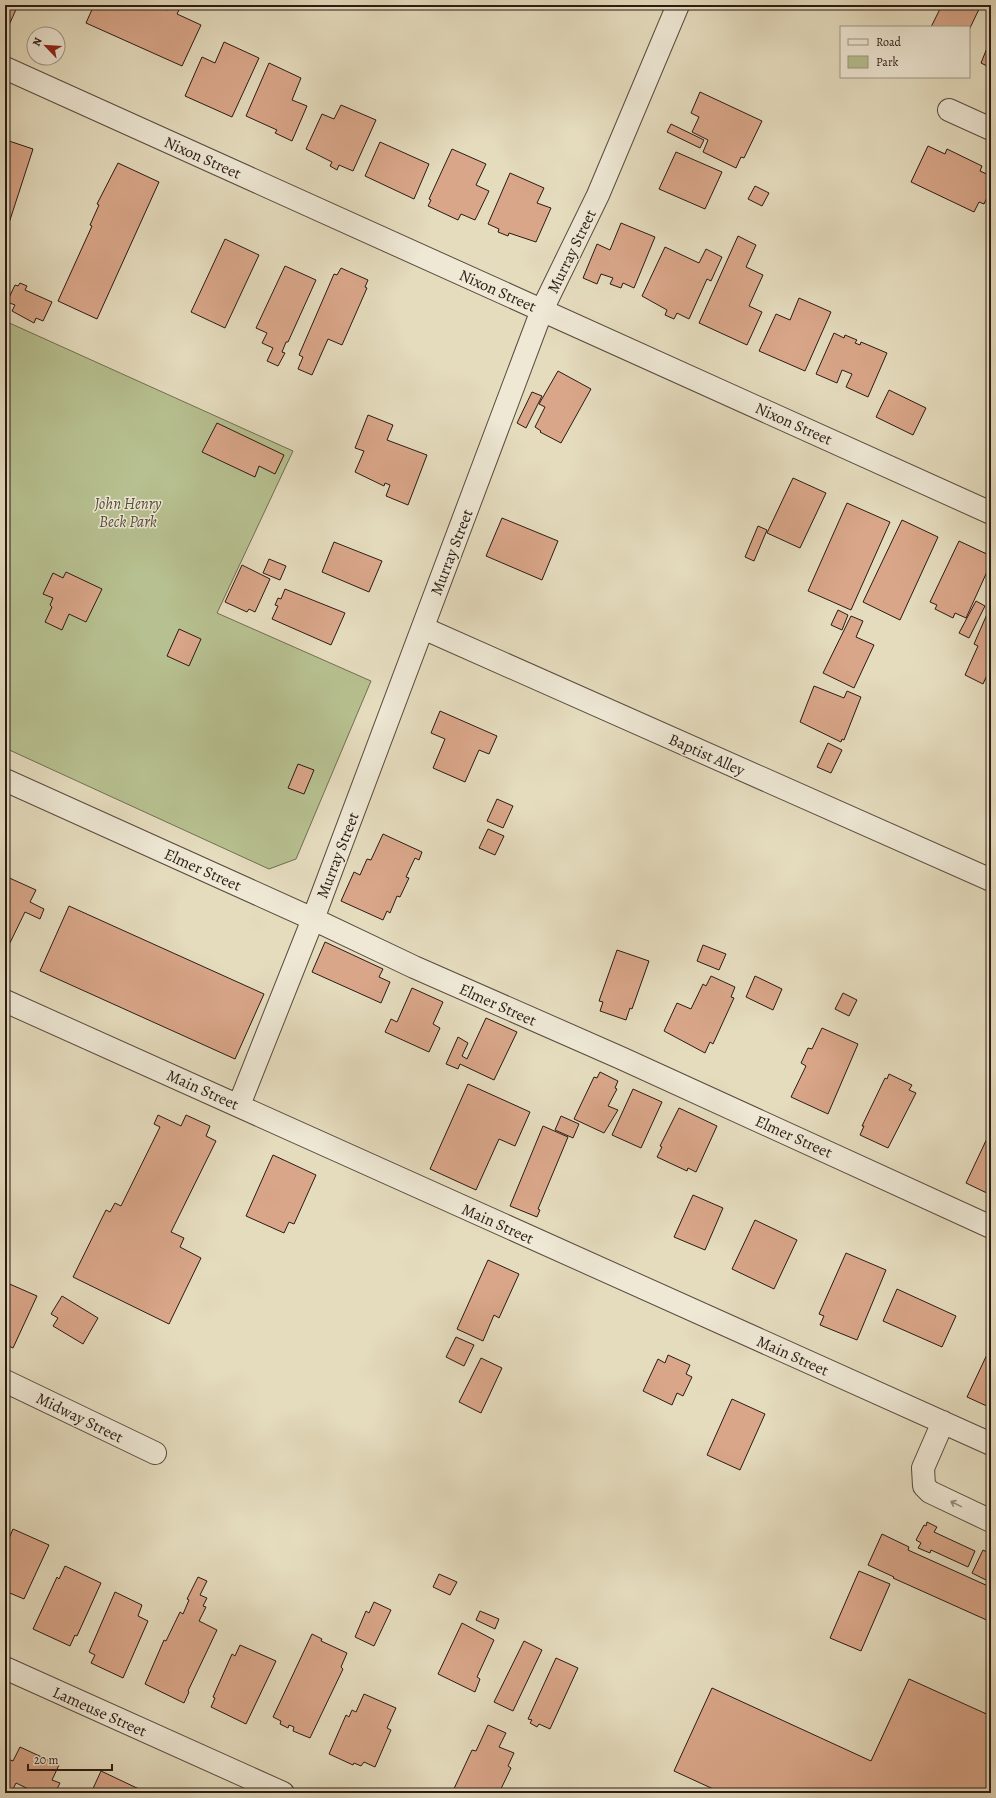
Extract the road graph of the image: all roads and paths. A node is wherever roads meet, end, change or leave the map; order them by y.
1 (678, 5) edge
2 (5, 68) edge
3 (949, 110) dead end
4 (991, 129) edge
5 (542, 310) junction
6 (991, 513) edge
7 (423, 628) junction
8 (5, 780) edge
9 (991, 880) edge
10 (313, 919) junction
11 (5, 1001) edge
12 (239, 1105) junction
13 (991, 1227) edge
14 (5, 1381) edge
15 (943, 1422) junction
16 (991, 1444) edge
17 (156, 1453) dead end
18 (991, 1521) edge
19 (5, 1668) edge
20 (282, 1793) edge

1 - 5 street, Murray Street
2 - 5 street, Nixon Street
3 - 4 street
5 - 6 street, Nixon Street
5 - 7 street, Murray Street
7 - 9 street, Baptist Alley
7 - 10 street, Murray Street
8 - 10 street, Elmer Street
10 - 12 street, Murray Street
10 - 13 street, Elmer Street
11 - 12 street, Main Street
12 - 15 street, Main Street
14 - 17 street, Midway Street
15 - 16 street, Main Street
18 -> 15 street
19 - 20 street, Lameuse Street

